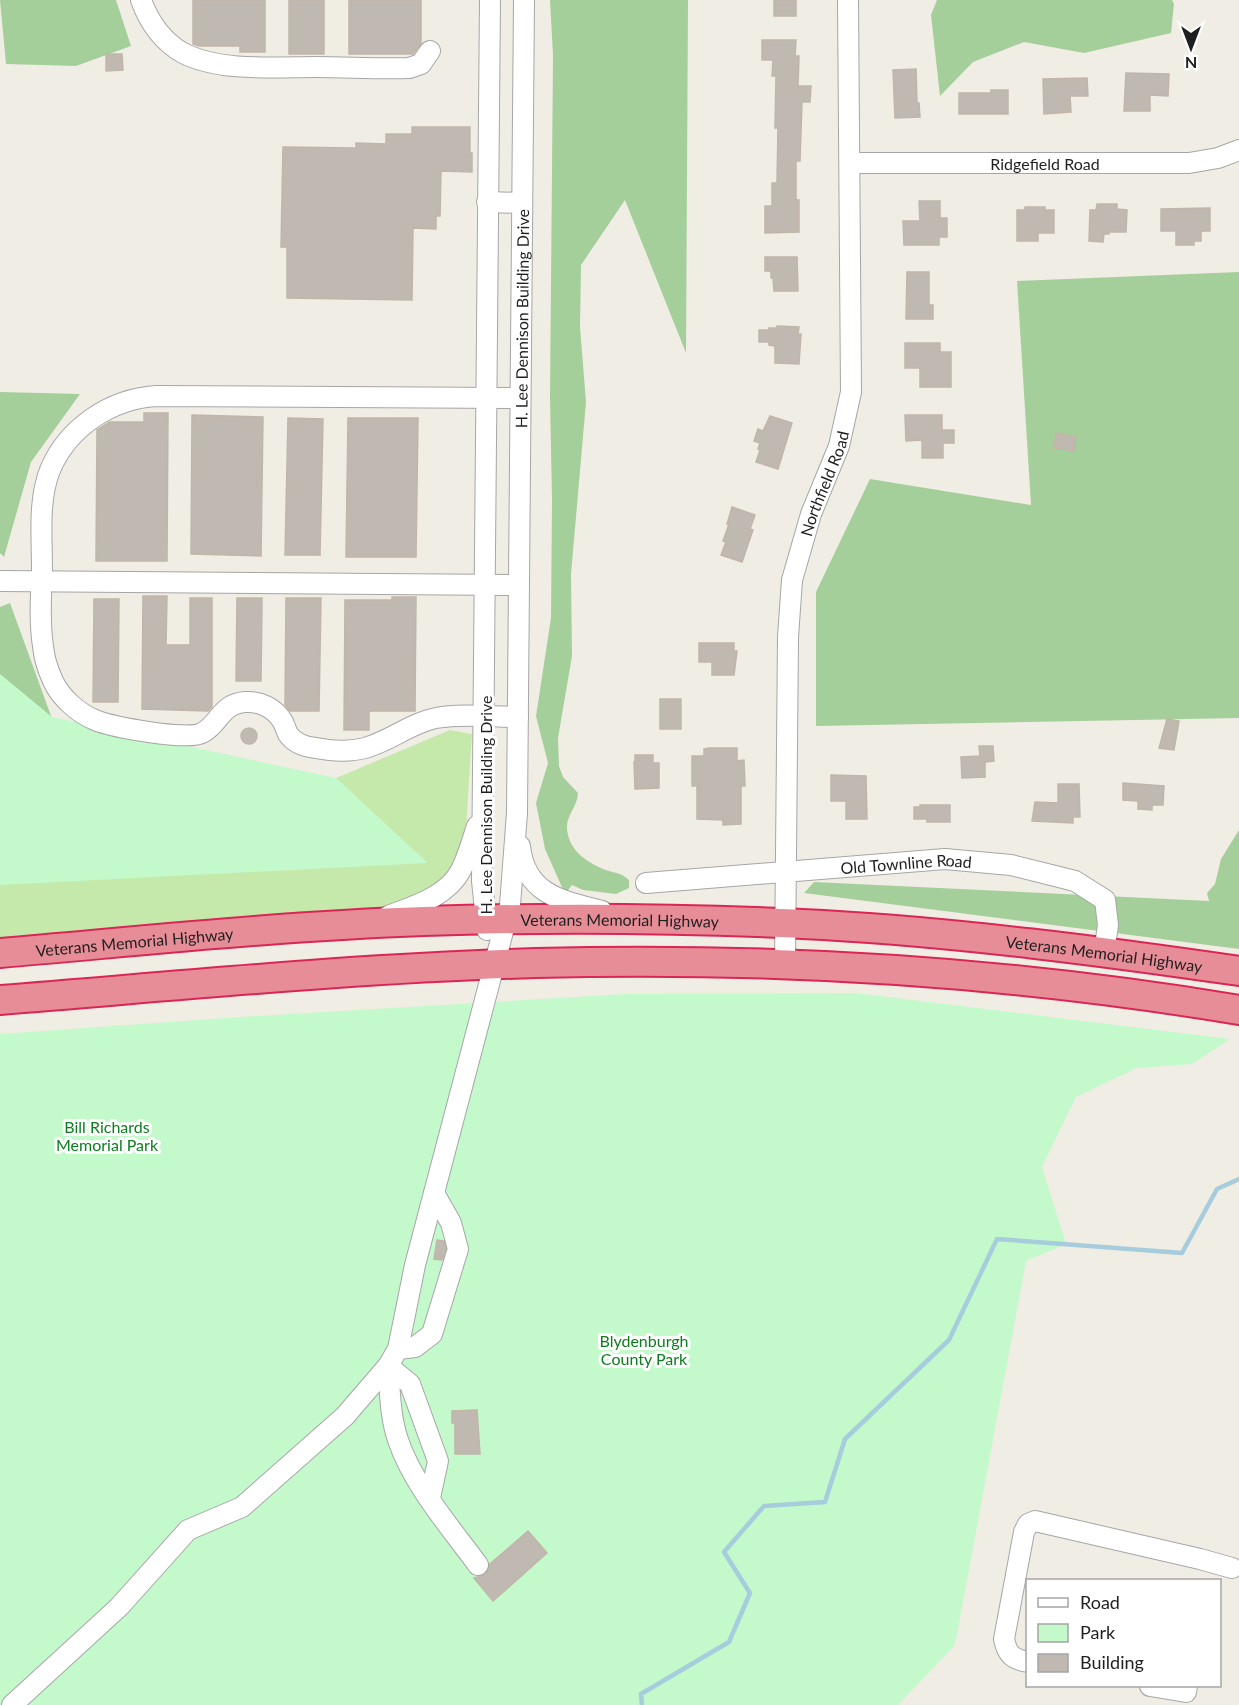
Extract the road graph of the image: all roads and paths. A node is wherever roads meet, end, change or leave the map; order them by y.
1 (141, 0) edge
2 (490, 0) edge
3 (524, 0) edge
4 (848, 0) edge
5 (430, 51) dead end
6 (1239, 150) edge
7 (850, 163) junction
8 (487, 202) junction
9 (522, 203) junction
10 (486, 398) junction
11 (520, 398) junction
12 (3, 579) edge
13 (42, 580) junction
14 (484, 585) junction
15 (519, 585) junction
16 (484, 717) junction
17 (518, 717) junction
18 (482, 812) junction
19 (517, 813) junction
20 (786, 873) junction
21 (646, 883) dead end
22 (634, 919) junction
23 (496, 920) junction
24 (367, 924) junction
25 (785, 924) junction
26 (0, 942) edge
27 (39, 950) junction
28 (1104, 952) junction
29 (0, 953) edge
30 (785, 964) junction
31 (492, 965) junction
32 (1239, 971) edge
33 (0, 1000) edge
34 (1239, 1010) edge
35 (434, 1193) junction
36 (410, 1290) junction
37 (443, 1297) junction
38 (398, 1349) junction
39 (388, 1366) junction
40 (430, 1498) junction
41 (478, 1566) dead end
42 (1235, 1568) edge
43 (1212, 1579) edge
44 (1026, 1662) edge
45 (1156, 1687) edge
46 (1187, 1687) edge
47 (12, 1705) edge

1 - 5 street
2 - 8 street, H. Lee Dennison Building Drive
3 - 9 street, H. Lee Dennison Building Drive
4 - 7 street, Northfield Road
6 - 7 street, Ridgefield Road
7 - 20 street, Northfield Road
8 - 9 street
8 - 10 street, H. Lee Dennison Building Drive
9 - 11 street, H. Lee Dennison Building Drive
10 - 11 street
10 - 13 street
10 - 14 street, H. Lee Dennison Building Drive
11 - 15 street, H. Lee Dennison Building Drive
12 - 13 street
13 - 14 street
13 - 16 street
14 - 15 street
14 - 16 street, H. Lee Dennison Building Drive
15 - 17 street, H. Lee Dennison Building Drive
16 - 17 street
16 - 18 street, H. Lee Dennison Building Drive
17 - 19 street, H. Lee Dennison Building Drive
18 - 23 street, H. Lee Dennison Building Drive
18 - 24 street
19 - 22 street
19 - 23 street, H. Lee Dennison Building Drive
20 - 21 street, Old Townline Road
20 - 25 street, Northfield Road
20 - 28 street, Old Townline Road
22 - 23 highway, Veterans Memorial Highway
22 - 25 highway, Veterans Memorial Highway
23 - 24 highway, Veterans Memorial Highway
23 - 31 street, H. Lee Dennison Building Drive
24 - 27 highway, Veterans Memorial Highway
25 - 28 highway, Veterans Memorial Highway
25 - 30 street, Northfield Road
26 - 27 street
27 - 29 highway, Veterans Memorial Highway
28 - 32 highway, Veterans Memorial Highway
30 - 31 highway
30 - 34 highway
31 - 33 highway
31 - 35 street
35 - 36 street
35 - 37 street
36 - 37 street
36 - 38 street
37 - 38 street
38 - 39 street
39 - 40 street
39 - 40 street
39 - 47 street
40 - 41 street
42 - 43 street
42 - 44 street
45 - 46 street

